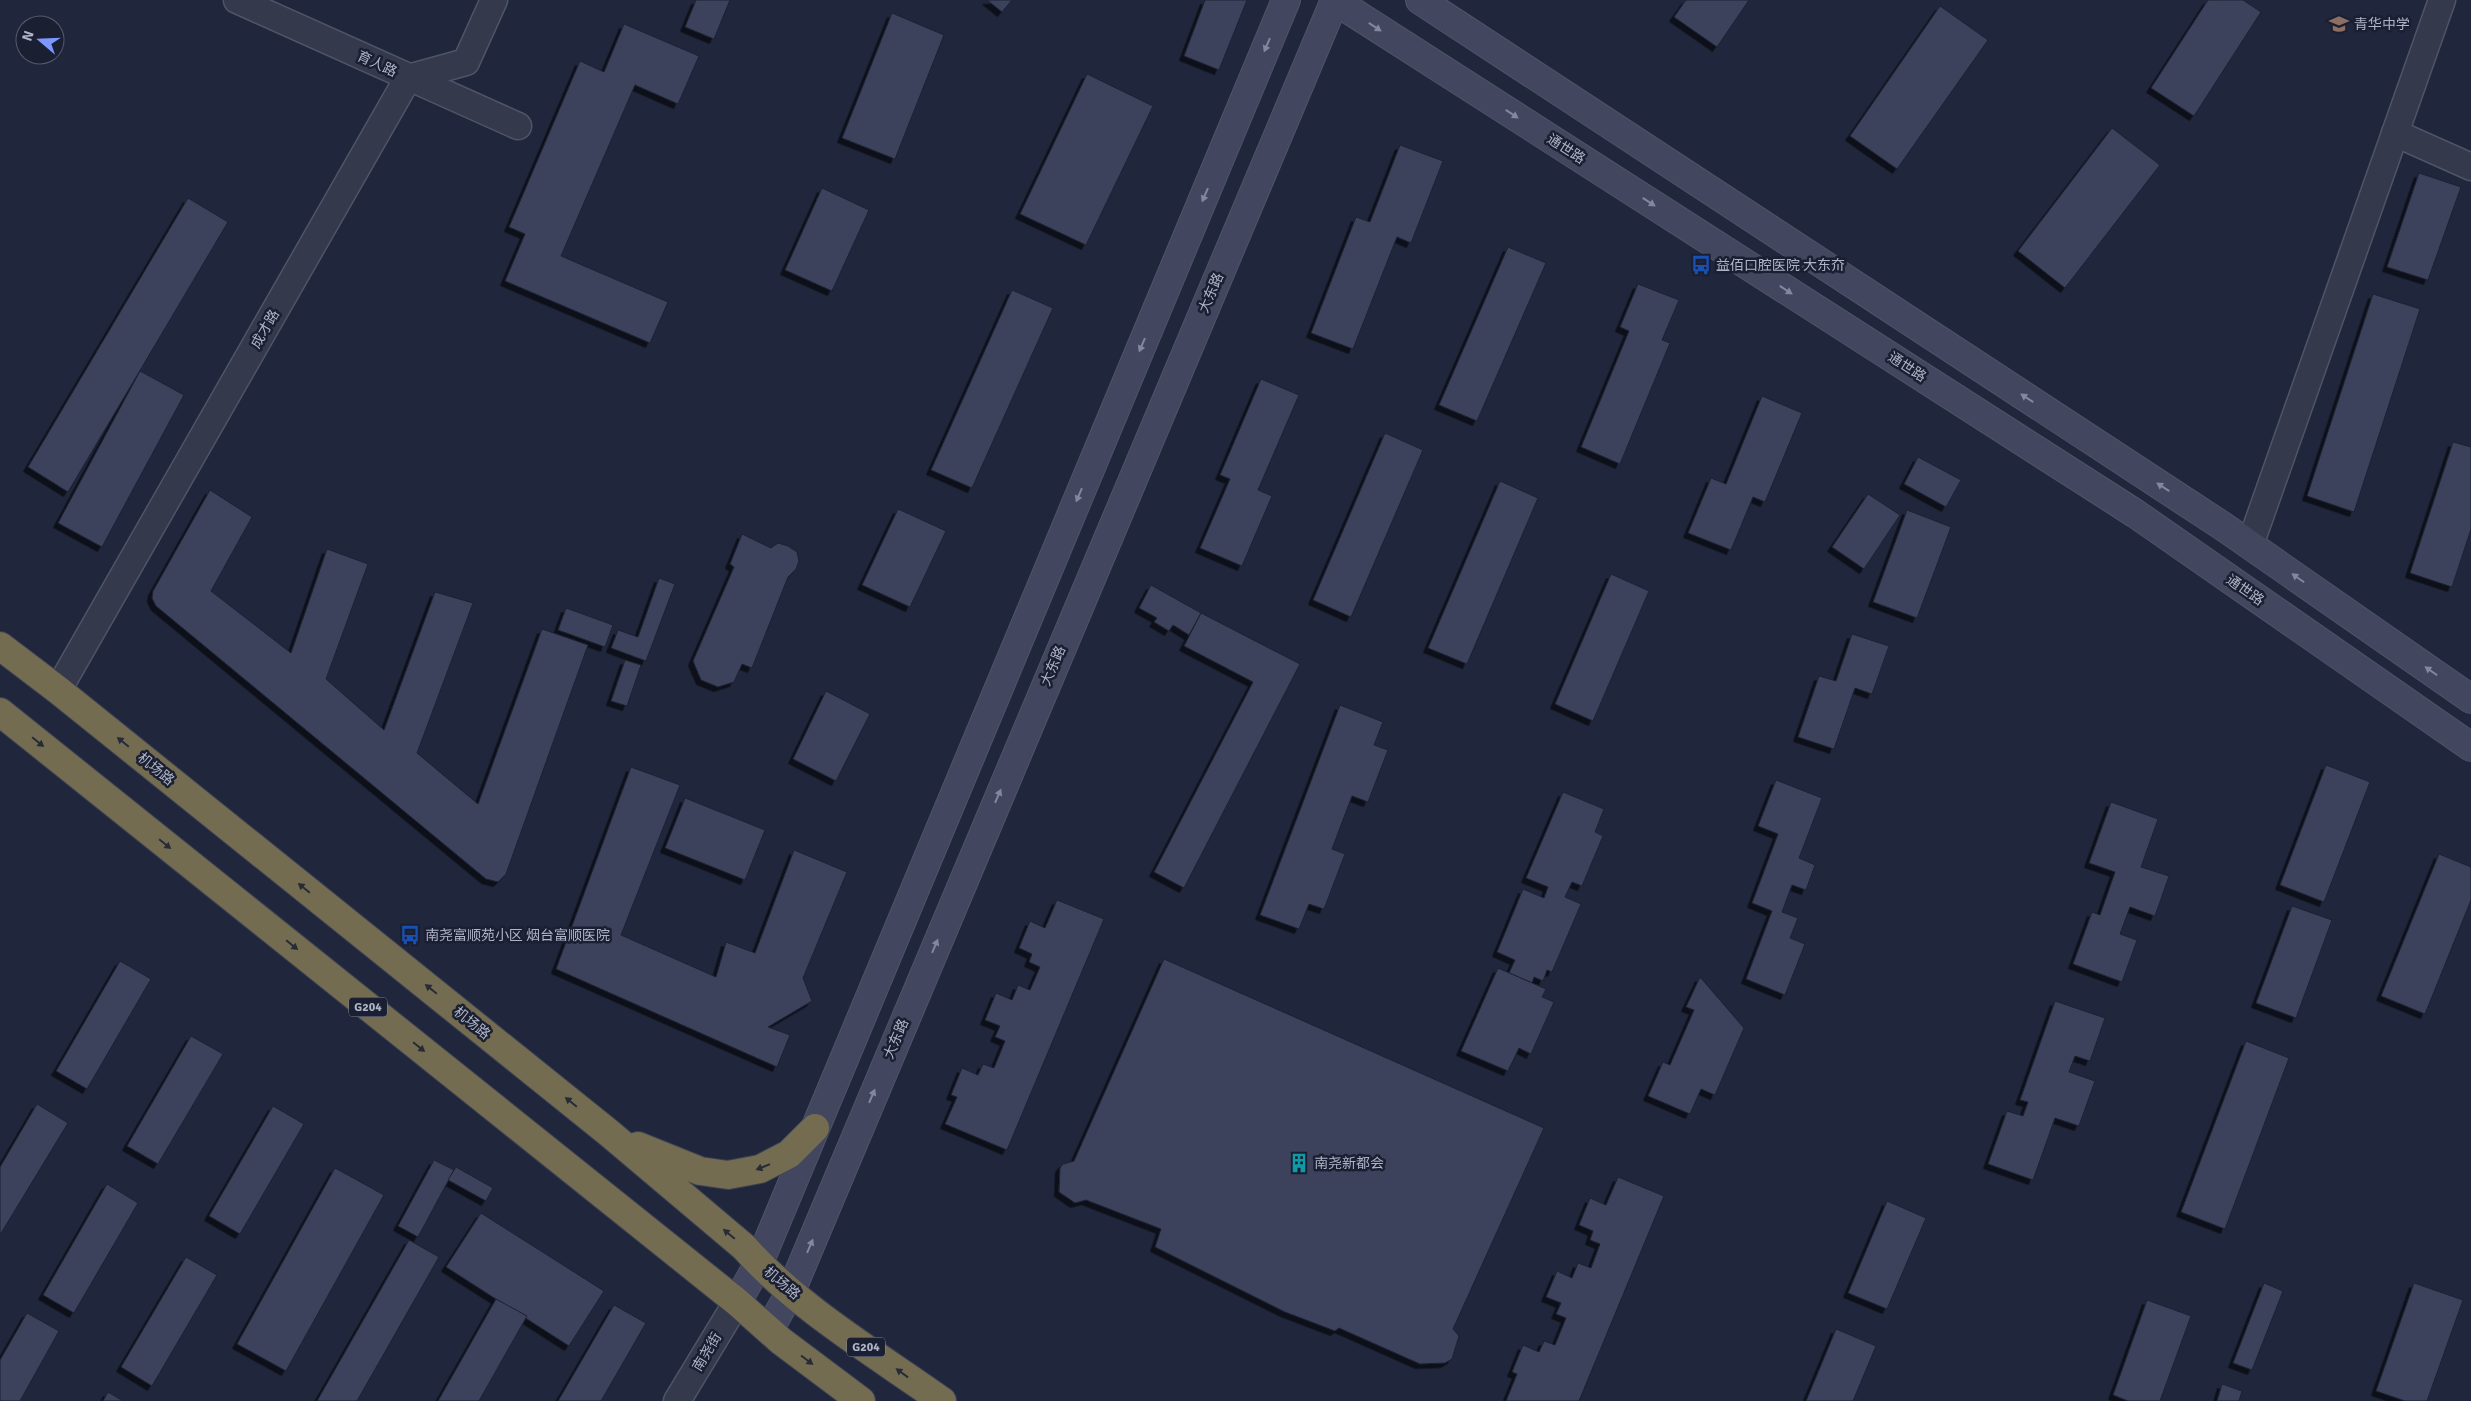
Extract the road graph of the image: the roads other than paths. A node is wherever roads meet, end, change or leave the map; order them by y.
1 (237, 0) edge
2 (494, 0) edge
3 (1286, 0) edge
4 (1334, 0) edge
5 (1420, 0) edge
6 (2442, 0) edge
7 (408, 78) junction
8 (518, 126) dead end
9 (2395, 133) junction
10 (2471, 167) edge
11 (2250, 544) junction
12 (0, 646) edge
13 (58, 690) junction
14 (2471, 699) edge
15 (0, 712) edge
16 (2471, 747) edge
17 (815, 1128) junction
18 (609, 1133) junction
19 (759, 1264) junction
20 (791, 1291) junction
21 (737, 1302) junction
22 (769, 1330) junction
23 (677, 1401) edge
24 (861, 1401) edge
25 (942, 1401) edge

1 - 7 street, 育人路
2 - 7 street
3 -> 17 street
4 -> 16 street, 通世路
20 -> 4 street, 大东路
11 -> 5 street
6 - 9 street
7 - 8 street, 育人路
7 - 13 street, 成才路
9 - 10 street
9 - 11 street
14 -> 11 street
12 - 13 highway, 机场路 / G204
18 -> 13 highway, 机场路 / G204
15 -> 21 highway, G204
17 -> 18 highway
17 - 19 street
19 -> 18 highway, 机场路 / G204
19 - 20 highway, 机场路 / G204
19 - 21 street
20 - 22 street, 大东路
25 -> 20 highway, 机场路 / G204
21 - 22 highway
21 - 23 street, 南尧街
22 -> 24 highway

